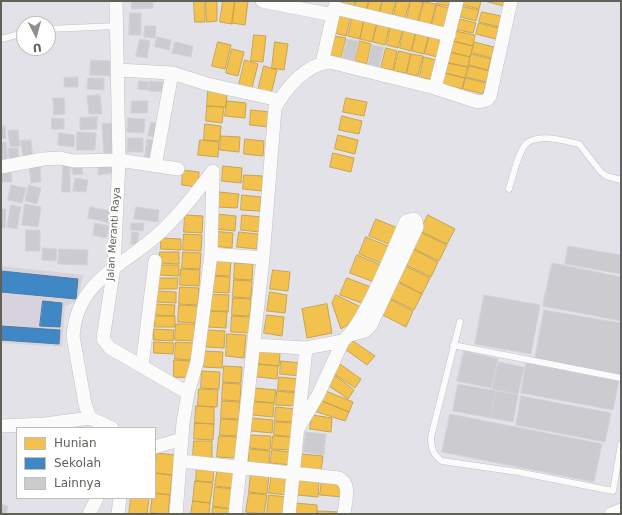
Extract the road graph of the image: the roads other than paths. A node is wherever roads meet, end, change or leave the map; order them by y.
1 (116, 1) edge
2 (262, 1) edge
3 (457, 1) edge
4 (511, 1) edge
5 (304, 5) edge
6 (335, 8) edge
7 (117, 26) junction
8 (56, 29) edge
9 (16, 35) edge
10 (449, 35) junction
11 (1, 39) edge
12 (322, 63) junction
13 (118, 70) junction
14 (172, 73) junction
15 (435, 88) junction
16 (279, 100) junction
17 (119, 160) junction
18 (155, 166) junction
19 (1, 167) edge
20 (178, 169) dead end
21 (621, 180) edge
22 (509, 189) dead end
23 (211, 254) junction
24 (263, 258) junction
25 (155, 261) dead end
26 (114, 267) junction
27 (460, 322) dead end
28 (346, 338) junction
29 (254, 345) junction
30 (453, 345) junction
31 (306, 348) junction
32 (142, 366) junction
33 (621, 378) edge
34 (188, 393) junction
35 (90, 418) junction
36 (1, 426) edge
37 (110, 427) edge
38 (299, 427) junction
39 (182, 439) junction
40 (621, 444) edge
41 (156, 447) edge
42 (181, 461) junction
43 (240, 467) junction
44 (293, 472) junction
45 (96, 499) edge
46 (120, 499) edge
47 (621, 510) edge
48 (89, 514) edge
49 (118, 514) edge
50 (176, 514) edge
51 (235, 514) edge
52 (289, 514) edge
53 (344, 514) edge
54 (611, 514) edge

1 - 7 street, Jalan Meranti Raya
2 - 5 street
3 - 10 street
4 - 15 street
5 - 6 street
6 - 10 street
6 - 12 street
7 - 8 lane
7 - 13 street, Jalan Meranti Raya
9 - 11 lane
10 - 15 street
12 - 15 street
12 - 16 street
13 - 14 street
13 - 17 street, Jalan Meranti Raya
14 - 16 street
14 - 18 street
16 - 24 street
17 - 18 street
17 - 19 street
17 - 26 street, Jalan Meranti Raya
18 - 20 street
21 - 22 lane
23 - 24 street
23 - 26 street
23 - 34 street
24 - 29 street
25 - 32 street
26 - 32 street, Jalan Meranti Raya
26 - 35 street
27 - 30 lane
28 - 28 street
28 - 31 street
28 - 38 street
29 - 31 street
29 - 43 street
30 - 33 lane
30 - 40 lane
31 - 38 street
32 - 34 street, Jalan Meranti Raya
34 - 39 street
35 - 36 street
35 - 37 street
38 - 44 street
39 - 41 street
39 - 42 street
42 - 43 street
42 - 50 street
43 - 44 street
43 - 51 street
44 - 52 street
44 - 53 street
45 - 48 street
46 - 49 street
47 - 54 street

